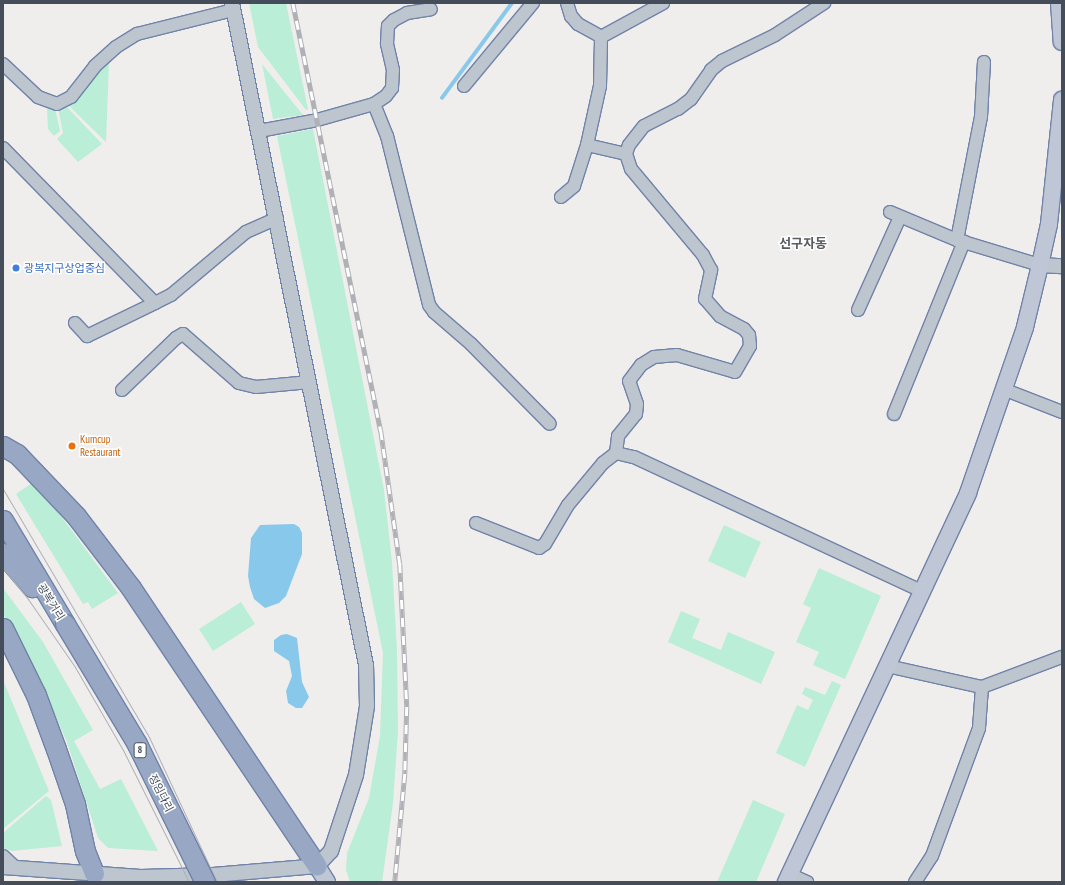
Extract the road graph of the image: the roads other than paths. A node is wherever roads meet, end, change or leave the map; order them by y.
1 (533, 3) edge
2 (567, 3) edge
3 (662, 3) edge
4 (1059, 3) edge
5 (817, 5) edge
6 (233, 6) edge
7 (431, 9) dead end
8 (601, 37) junction
9 (1062, 42) edge
10 (984, 62) dead end
11 (3, 64) edge
12 (464, 86) dead end
13 (1062, 100) edge
14 (374, 104) junction
15 (259, 131) junction
16 (587, 146) junction
17 (3, 148) edge
18 (626, 154) junction
19 (561, 197) dead end
20 (276, 218) junction
21 (960, 241) junction
22 (1040, 265) junction
23 (1062, 266) edge
24 (155, 303) junction
25 (858, 310) dead end
26 (75, 323) dead end
27 (310, 382) junction
28 (1004, 389) junction
29 (122, 390) dead end
30 (1062, 412) edge
31 (894, 414) dead end
32 (550, 424) dead end
33 (3, 446) edge
34 (616, 453) junction
35 (3, 520) edge
36 (476, 523) dead end
37 (3, 554) edge
38 (922, 591) junction
39 (65, 624) junction
40 (3, 628) edge
41 (1062, 657) edge
42 (887, 666) junction
43 (982, 687) junction
44 (3, 856) edge
45 (317, 866) junction
46 (9, 867) edge
47 (94, 874) junction
48 (788, 878) edge
49 (205, 882) edge
50 (327, 882) edge
51 (807, 882) edge
52 (915, 882) edge

1 - 12 street
2 - 8 street
3 - 8 street
4 - 9 main road
5 - 18 street
6 - 11 street
6 - 15 street
7 - 14 street
8 - 16 street
10 - 21 street
13 - 22 main road
14 - 15 street
14 - 32 street
15 - 20 street
16 - 18 street
16 - 19 street
17 - 24 street
18 - 34 street
20 - 24 street
20 - 27 street
21 - 22 street
21 - 25 street
21 - 31 street
22 - 23 street
22 - 28 main road
24 - 26 street
27 - 29 street
27 - 45 street
28 - 30 street
28 - 38 main road
33 - 45 highway
34 - 36 street
34 - 38 street
35 - 39 highway, 광복거리 / 8
37 - 39 highway, 광복거리 / 8
38 - 42 main road
39 - 49 highway, 정임다리 / 8, bridge
40 - 47 highway
41 - 43 street
42 - 43 street
42 - 48 main road
43 - 52 street
44 - 46 street
45 - 47 street
45 - 50 main road
46 - 47 street
48 - 51 street

